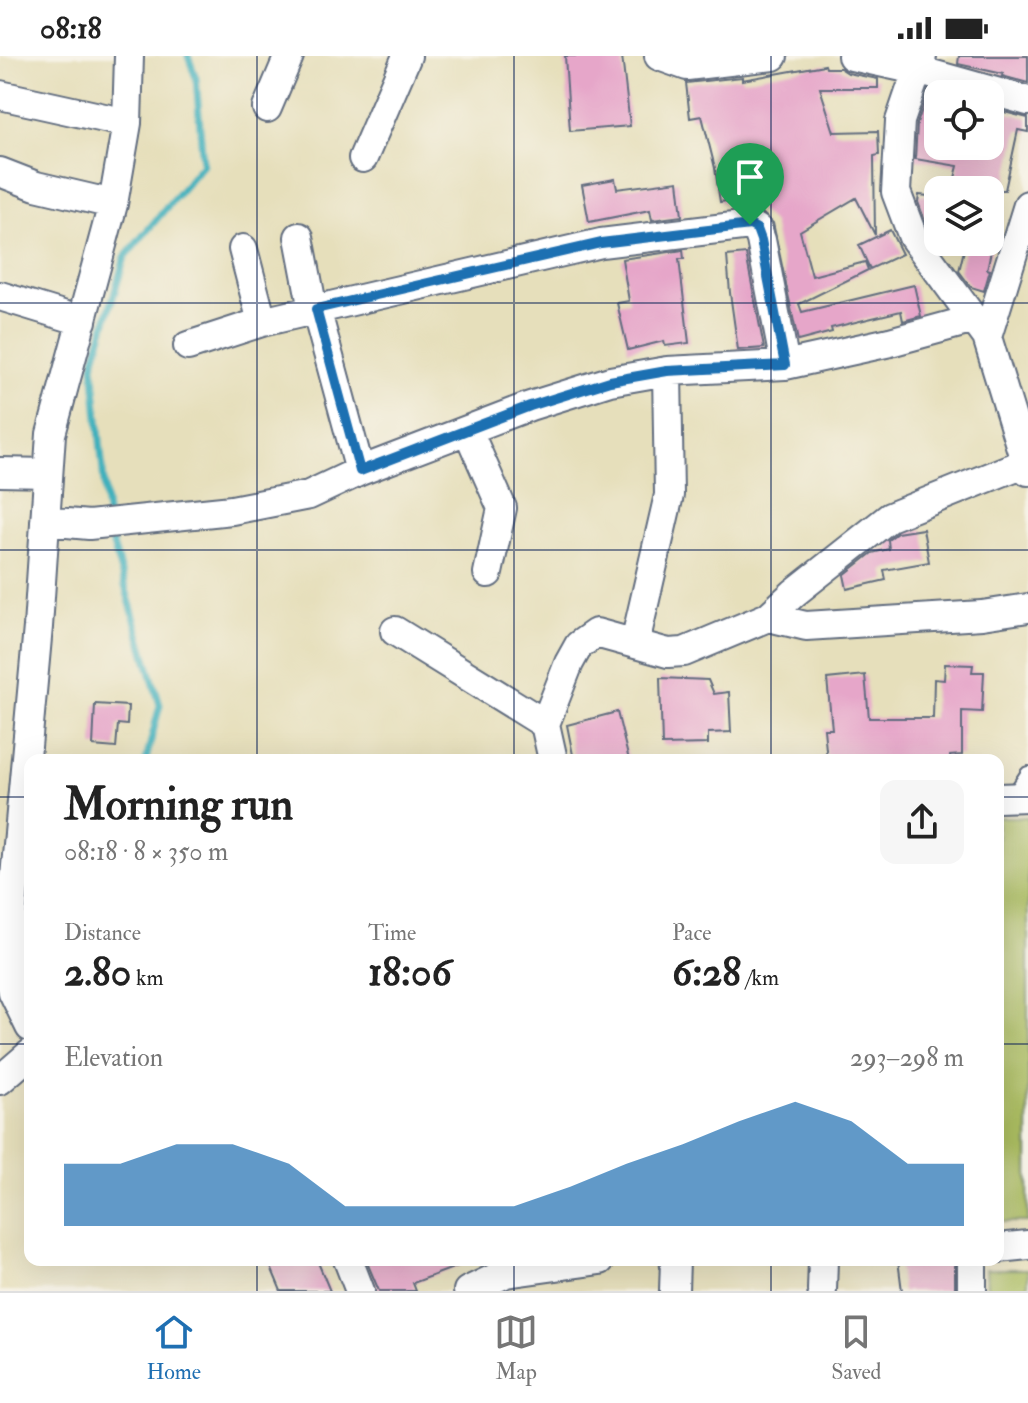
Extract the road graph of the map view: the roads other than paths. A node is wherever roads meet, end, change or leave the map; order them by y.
1 (129, 56) edge
2 (289, 56) edge
3 (407, 56) edge
4 (773, 56) edge
5 (852, 56) edge
6 (662, 57) edge
7 (919, 63) edge
8 (0, 95) edge
9 (1028, 101) edge
10 (267, 108) dead end
11 (127, 123) junction
12 (363, 158) dead end
13 (0, 172) edge
14 (113, 204) junction
15 (1028, 205) edge
16 (299, 237) dead end
17 (243, 249) dead end
18 (0, 296) edge
19 (315, 309) junction
20 (82, 321) junction
21 (262, 322) junction
22 (980, 328) junction
23 (188, 346) dead end
24 (785, 365) junction
25 (667, 371) junction
26 (468, 431) junction
27 (1026, 467) edge
28 (360, 471) junction
29 (0, 472) edge
30 (48, 473) junction
31 (45, 521) junction
32 (488, 573) dead end
33 (1028, 608) edge
34 (768, 617) junction
35 (395, 631) dead end
36 (635, 643) junction
37 (545, 724) junction
38 (26, 754) edge
39 (552, 754) edge
40 (24, 779) edge
41 (24, 1015) edge
42 (24, 1059) edge
43 (0, 1080) edge
44 (1028, 1245) edge
45 (1004, 1247) edge
46 (350, 1266) edge
47 (503, 1266) edge
48 (675, 1266) edge
49 (823, 1266) edge
50 (972, 1266) edge
51 (360, 1291) edge
52 (468, 1291) edge
53 (674, 1291) edge
54 (822, 1291) edge
55 (972, 1291) edge

1 - 11 street
2 - 10 street
3 - 12 street
4 - 6 street
5 - 7 street
7 - 9 street
7 - 22 street
8 - 11 street
11 - 14 street
13 - 14 street
14 - 20 street
15 - 22 street
16 - 19 street
17 - 21 street
18 - 20 street
19 - 21 street
19 - 24 street
19 - 28 street
20 - 30 street
21 - 23 street
22 - 24 street
22 - 27 street
24 - 25 street
25 - 26 street
25 - 36 street
26 - 28 street
26 - 32 street
27 - 34 street
28 - 31 street
29 - 30 street
30 - 31 street
31 - 38 street
33 - 34 street
34 - 36 street
35 - 37 street
36 - 37 street
37 - 39 street
40 - 41 street
42 - 43 street
44 - 45 street
46 - 51 street
47 - 52 street
48 - 53 street
49 - 54 street
50 - 55 street

